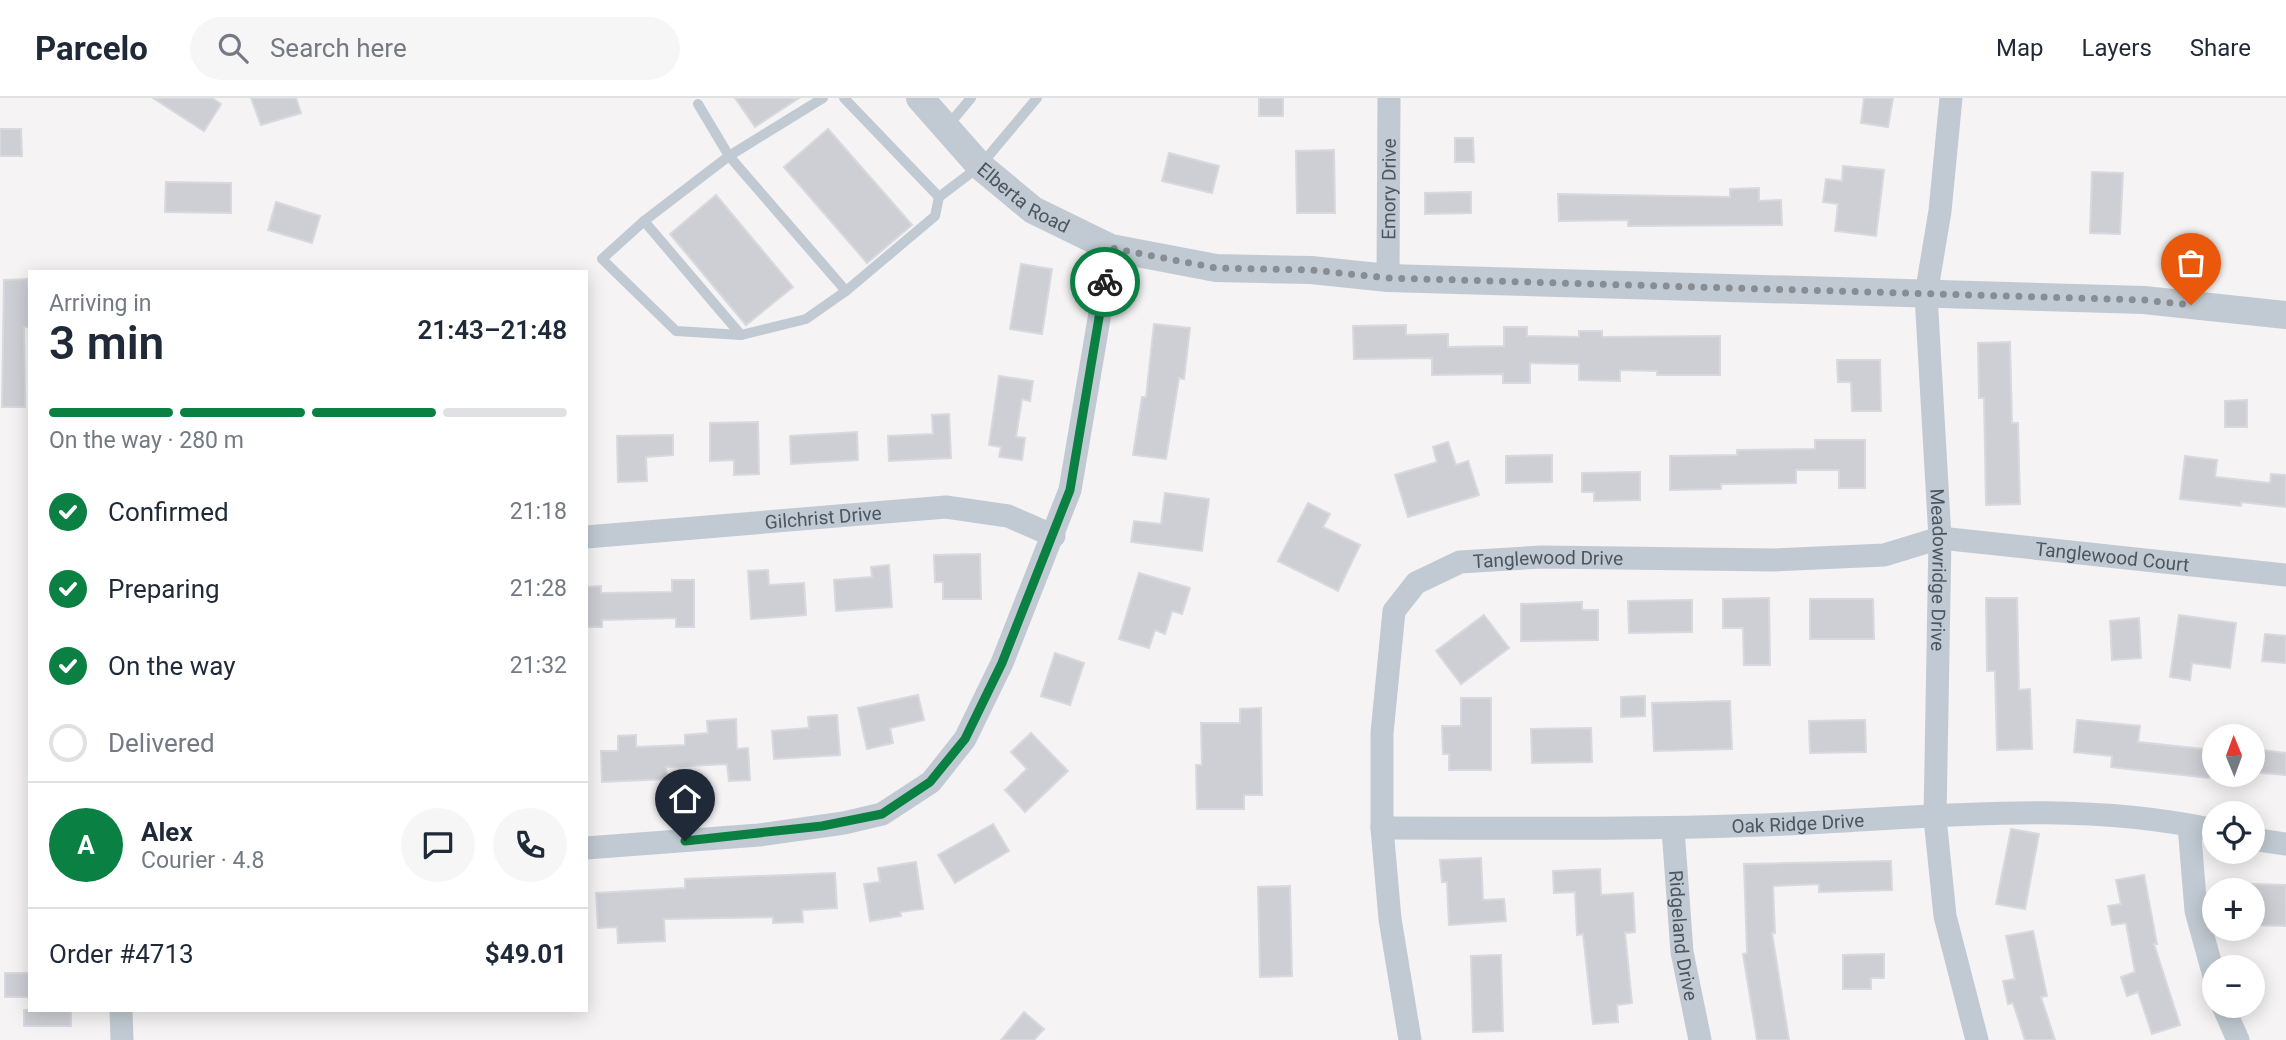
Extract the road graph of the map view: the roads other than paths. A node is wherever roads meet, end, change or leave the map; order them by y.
1 (823, 98) edge
2 (844, 98) edge
3 (920, 98) edge
4 (971, 98) edge
5 (1037, 98) edge
6 (1390, 98) edge
7 (1951, 98) edge
8 (698, 104) dead end
9 (946, 128) junction
10 (729, 156) junction
11 (980, 166) junction
12 (939, 197) junction
13 (645, 221) junction
14 (1111, 248) junction
15 (1388, 278) junction
16 (846, 291) junction
17 (1926, 295) junction
18 (2286, 315) edge
19 (741, 335) junction
20 (1054, 536) junction
21 (588, 537) edge
22 (1940, 538) junction
23 (2286, 575) edge
24 (1935, 818) junction
25 (2189, 825) junction
26 (1382, 828) junction
27 (2202, 828) edge
28 (1673, 829) junction
29 (2265, 841) edge
30 (2286, 844) edge
31 (588, 848) edge
32 (2208, 955) edge
33 (121, 1012) edge
34 (2228, 1018) edge
35 (122, 1040) edge
36 (1410, 1040) edge
37 (1700, 1040) edge
38 (1977, 1040) edge
39 (2238, 1040) edge

1 - 10 lane
2 - 12 lane
3 - 9 street, Elberta Road
4 - 9 lane
5 - 11 lane
6 - 15 street, Emory Drive
7 - 17 street, Meadowridge Drive
8 - 10 lane
9 - 11 street, Elberta Road
10 - 13 lane
10 - 16 lane
11 - 12 lane
11 - 14 street, Elberta Road
12 - 16 lane
13 - 19 lane
13 - 19 lane
14 - 15 street, Elberta Road
14 - 20 street
15 - 17 street, Elberta Road
16 - 19 lane
17 - 18 street, Elberta Road
17 - 22 street, Meadowridge Drive
20 - 21 street, Gilchrist Drive
20 - 31 street
22 - 23 street, Tanglewood Court
22 - 24 street, Meadowridge Drive
22 - 26 street, Tanglewood Drive
24 - 25 street, Oak Ridge Drive
24 - 28 street, Oak Ridge Drive
24 - 38 street, Meadowridge Drive
25 - 27 street, Oak Ridge Drive
25 - 32 street
26 - 28 street, Oak Ridge Drive
26 - 36 street, Tanglewood Drive
28 - 37 street, Ridgeland Drive
29 - 30 street
33 - 35 street
34 - 39 street

